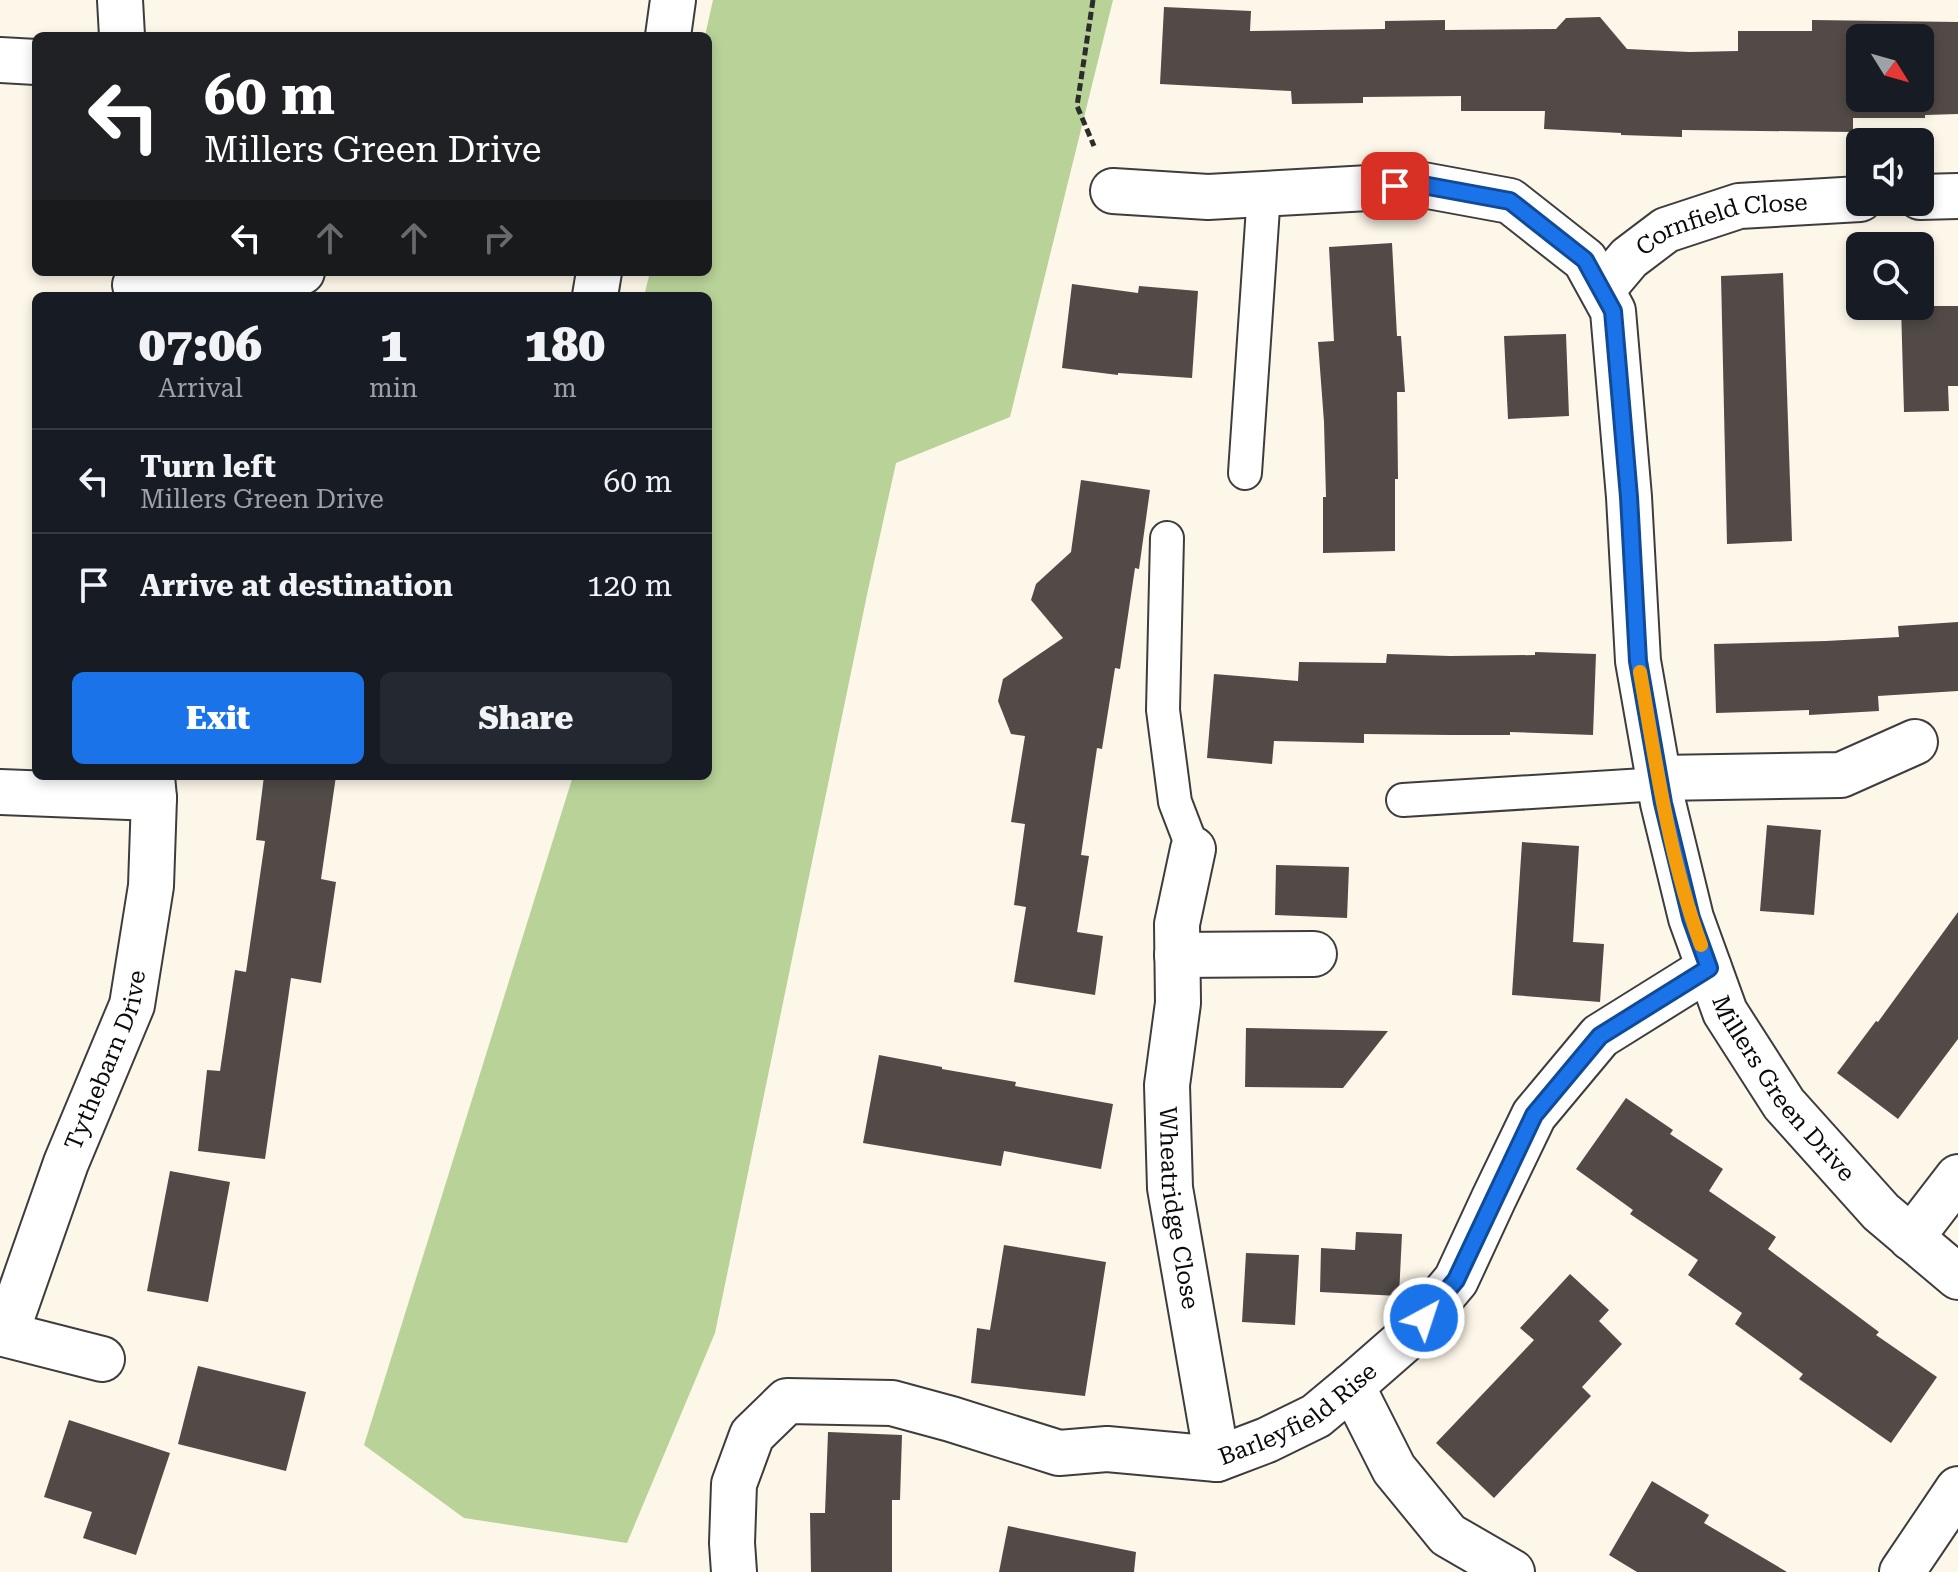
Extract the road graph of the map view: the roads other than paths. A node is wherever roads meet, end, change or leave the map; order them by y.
1 (120, 0) edge
2 (673, 0) edge
3 (122, 32) edge
4 (669, 32) edge
5 (0, 60) edge
6 (32, 62) edge
7 (1113, 191) road end
8 (1264, 193) junction
9 (1958, 196) edge
10 (1934, 197) edge
11 (1846, 200) edge
12 (246, 276) edge
13 (135, 284) edge
14 (1602, 290) junction
15 (1245, 473) dead end
16 (1167, 538) dead end
17 (1915, 742) dead end
18 (1659, 781) junction
19 (153, 787) edge
20 (0, 792) edge
21 (1403, 800) dead end
22 (1193, 849) joint
23 (1314, 954) dead end
24 (1177, 955) junction
25 (1709, 968) junction
26 (1958, 1177) edge
27 (1911, 1238) junction
28 (1958, 1277) edge
29 (3, 1333) edge
30 (102, 1359) dead end
31 (1352, 1386) junction
32 (1217, 1459) junction
33 (1958, 1489) edge
34 (734, 1572) edge
35 (1512, 1572) edge
36 (1902, 1572) edge

1 - 3 street
2 - 4 street
5 - 6 street
7 - 8 street, Millers Green Drive
8 - 14 street, Millers Green Drive
8 - 15 lane
9 - 10 street
11 - 14 street, Cornfield Close
12 - 13 street
14 - 18 street, Millers Green Drive
16 - 22 lane
17 - 18 street
18 - 21 lane
18 - 25 street, Millers Green Drive
19 - 20 street
19 - 29 street, Tythebarn Drive
22 - 24 street, Wheatridge Close
23 - 24 street
24 - 32 street, Wheatridge Close
25 - 27 street, Millers Green Drive
25 - 31 street, Barleyfield Rise
26 - 27 street
27 - 28 street, Millers Green Drive
29 - 30 street
31 - 32 street, Barleyfield Rise
31 - 35 street
32 - 34 street, Barleyfield Rise
33 - 36 street

